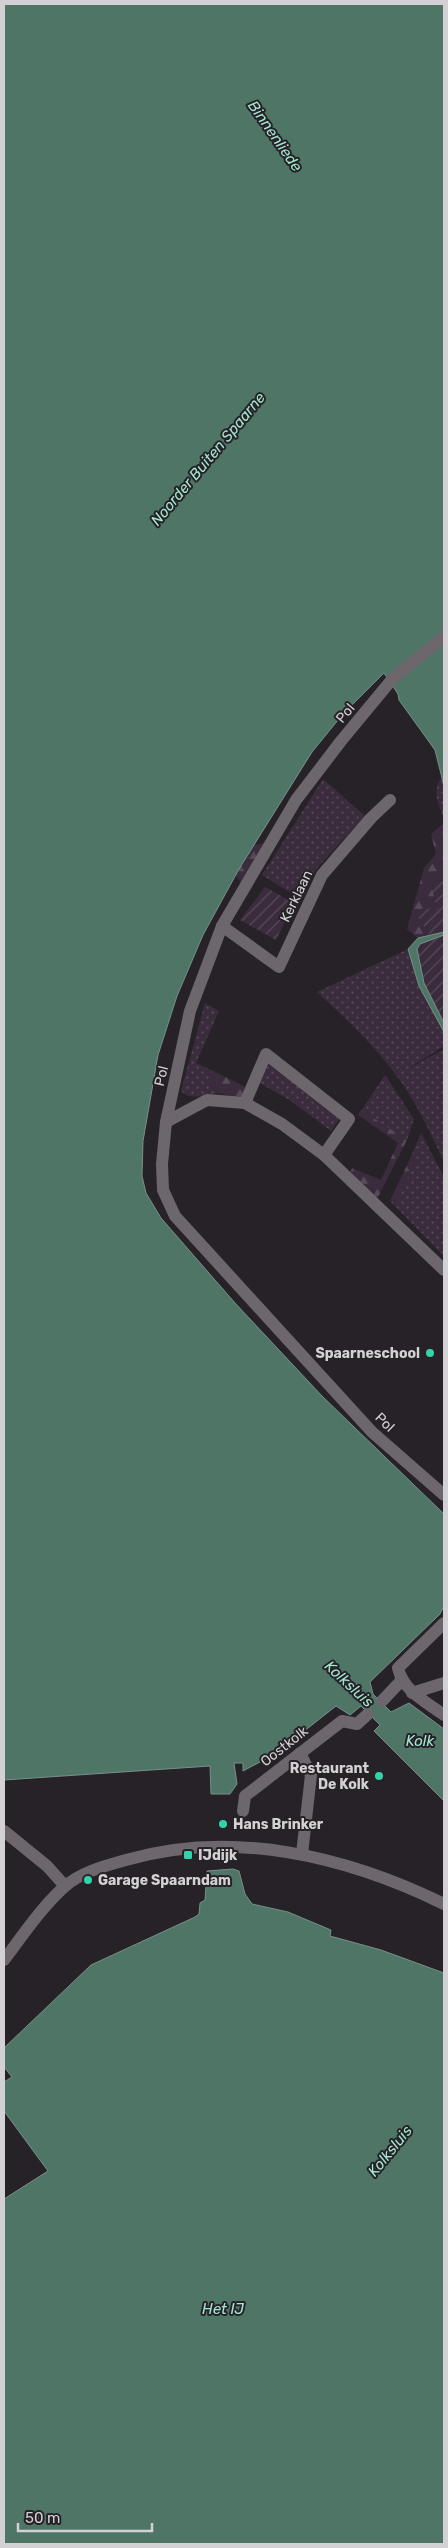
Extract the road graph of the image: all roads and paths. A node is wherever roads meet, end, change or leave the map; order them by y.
1 (444, 637) edge
2 (390, 800) dead end
3 (222, 926) junction
4 (245, 1103) junction
5 (166, 1122) junction
6 (324, 1156) junction
7 (444, 1270) edge
8 (444, 1495) edge
9 (444, 1623) edge
10 (401, 1681) junction
11 (444, 1683) edge
12 (412, 1693) junction
13 (382, 1701) dead end
14 (368, 1714) dead end
15 (444, 1715) edge
16 (300, 1753) junction
17 (242, 1811) dead end
18 (4, 1830) edge
19 (302, 1854) junction
20 (65, 1886) junction
21 (444, 1904) edge
22 (4, 1960) edge

1 - 3 street, Pol
2 - 3 street, Kerklaan
3 - 5 street, Pol
4 - 5 street
4 - 6 street
4 - 6 street
5 - 8 street, Pol
6 - 7 street
9 - 10 street
10 - 12 street
10 - 13 street
11 - 12 street
12 - 15 street
14 - 16 street, Oostkolk
16 - 17 street, Oostkolk
16 - 19 street
18 - 20 street
19 - 20 street
19 - 21 street
20 - 22 street

